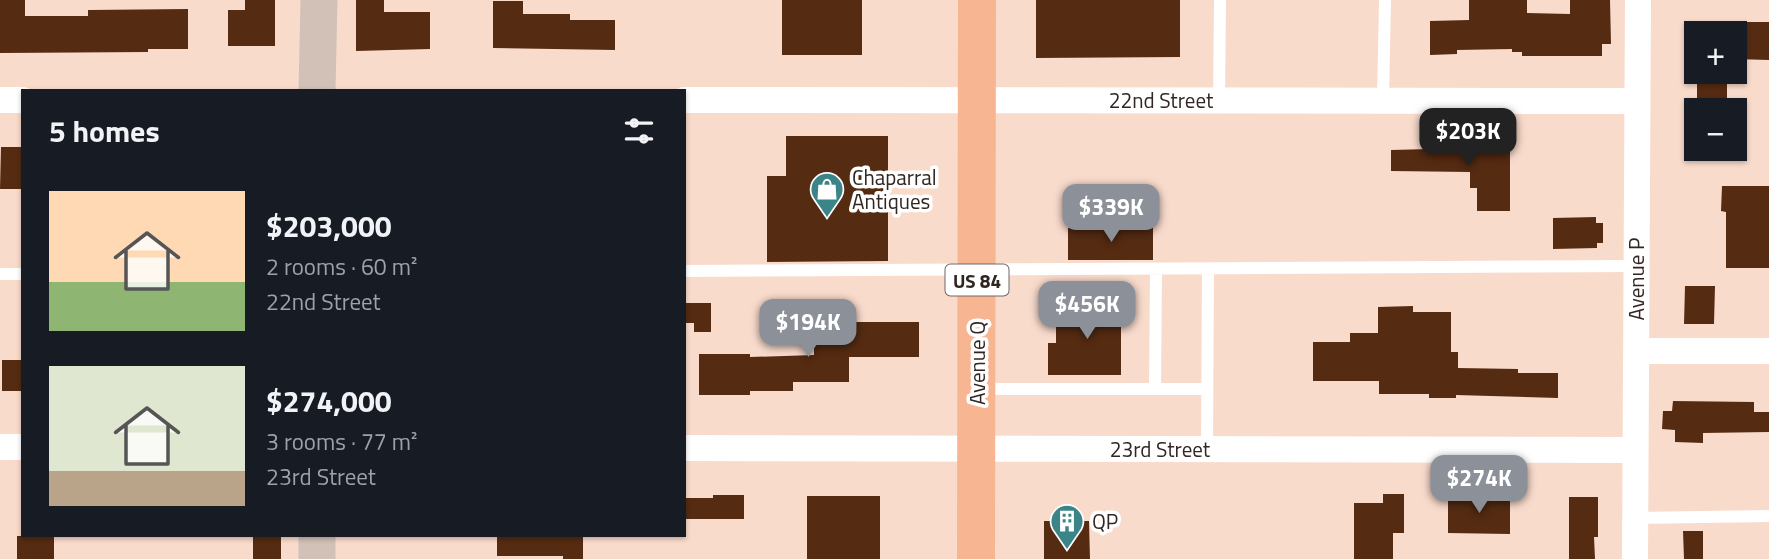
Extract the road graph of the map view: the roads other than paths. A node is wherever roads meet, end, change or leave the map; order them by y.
1 (319, 0) edge
2 (977, 0) edge
3 (1220, 0) edge
4 (1385, 0) edge
5 (1638, 0) edge
6 (317, 89) edge
7 (0, 100) edge
8 (21, 100) edge
9 (686, 100) edge
10 (977, 100) junction
11 (1219, 100) junction
12 (1383, 100) junction
13 (1637, 101) junction
14 (1636, 266) junction
15 (1156, 269) junction
16 (1208, 269) junction
17 (686, 271) edge
18 (977, 271) junction
19 (0, 274) edge
20 (21, 274) edge
21 (1636, 351) junction
22 (1769, 351) edge
23 (976, 389) junction
24 (1155, 389) junction
25 (1207, 389) junction
26 (0, 447) edge
27 (21, 447) edge
28 (686, 448) edge
29 (976, 449) junction
30 (1207, 449) junction
31 (1635, 450) junction
32 (1769, 516) edge
33 (1635, 518) junction
34 (317, 537) edge
35 (317, 559) edge
36 (976, 559) edge
37 (1634, 559) edge

1 - 6 street
2 - 10 highway, Avenue Q / US 84
3 - 11 lane
4 - 12 lane
5 - 13 street, Avenue P
7 - 8 street
9 - 10 street, 22nd Street
10 - 11 street, 22nd Street
10 - 18 highway, Avenue Q / US 84
11 - 12 street, 22nd Street
12 - 13 street, 22nd Street
13 - 14 street, Avenue P
14 - 16 lane
14 - 21 street, Avenue P
15 - 16 lane
15 - 18 lane
15 - 24 lane
16 - 25 lane
17 - 18 lane
18 - 23 highway, Avenue Q / US 84
19 - 20 lane
21 - 22 street
21 - 31 street, Avenue P
23 - 24 lane
23 - 29 highway, Avenue Q / US 84
24 - 25 lane
25 - 30 lane
26 - 27 street
28 - 29 street, 23rd Street
29 - 30 street, 23rd Street
29 - 36 highway, Avenue Q / US 84
30 - 31 street, 23rd Street
31 - 33 street, Avenue P
32 - 33 lane
33 - 37 street, Avenue P
34 - 35 street

